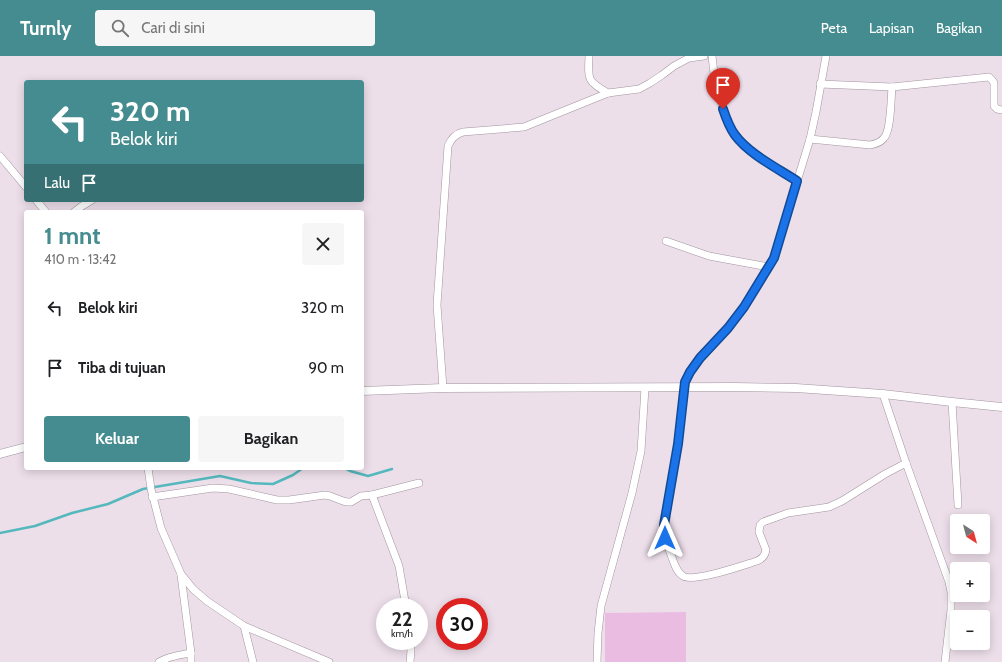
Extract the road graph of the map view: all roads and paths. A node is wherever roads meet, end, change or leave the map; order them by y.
1 (589, 56) edge
2 (704, 56) edge
3 (712, 56) edge
4 (826, 56) edge
5 (820, 84) junction
6 (892, 87) junction
7 (608, 93) junction
8 (1002, 110) edge
9 (810, 139) junction
10 (0, 156) edge
11 (797, 181) junction
12 (24, 186) edge
13 (38, 202) edge
14 (89, 202) edge
15 (44, 210) edge
16 (77, 210) edge
17 (666, 241) dead end
18 (769, 267) junction
19 (685, 387) junction
20 (443, 388) junction
21 (645, 388) junction
22 (364, 391) edge
23 (883, 394) junction
24 (952, 402) junction
25 (1002, 407) edge
26 (24, 448) edge
27 (0, 454) edge
28 (906, 463) junction
29 (148, 470) edge
30 (419, 483) dead end
31 (152, 493) junction
32 (372, 495) junction
33 (958, 505) dead end
34 (181, 574) junction
35 (404, 598) edge
36 (244, 626) junction
37 (411, 650) edge
38 (192, 653) junction
39 (159, 662) edge
40 (191, 662) edge
41 (253, 662) edge
42 (329, 662) edge
43 (410, 662) edge
44 (597, 662) edge
45 (944, 662) edge

1 - 7 street
2 - 7 street
3 - 11 street
4 - 5 street
5 - 6 street
5 - 9 street
6 - 8 street
6 - 9 street
7 - 20 street
9 - 11 street
10 - 12 street
11 - 18 street
13 - 15 street
14 - 16 street
17 - 18 street
18 - 19 street
19 - 21 street
19 - 23 street
19 - 28 street
20 - 21 street
20 - 22 street
21 - 44 street
23 - 24 street
23 - 28 street
24 - 25 street
24 - 33 street
26 - 27 street
28 - 45 street
29 - 31 street
30 - 32 street
31 - 32 street
31 - 34 street
32 - 35 street
34 - 36 street
34 - 38 street
36 - 41 street
36 - 42 street
37 - 43 street
38 - 39 street
38 - 40 street

